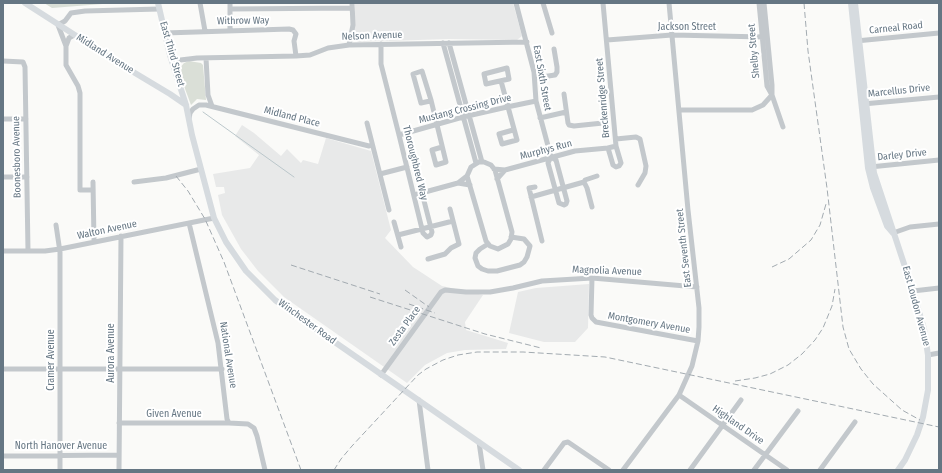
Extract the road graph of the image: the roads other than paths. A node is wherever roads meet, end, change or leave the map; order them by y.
1 (25, 3) edge
2 (200, 3) edge
3 (230, 3) edge
4 (516, 3) edge
5 (544, 3) edge
6 (603, 3) edge
7 (669, 3) edge
8 (759, 3) edge
9 (764, 3) edge
10 (851, 3) edge
11 (855, 3) edge
12 (33, 4) edge
13 (159, 6) edge
14 (352, 6) edge
15 (230, 9) junction
16 (58, 25) junction
17 (230, 30) junction
18 (205, 31) junction
19 (165, 33) junction
20 (552, 33) dead end
21 (939, 33) edge
22 (74, 35) junction
23 (672, 35) junction
24 (765, 37) junction
25 (607, 40) junction
26 (857, 41) junction
27 (527, 42) junction
28 (443, 43) junction
29 (449, 43) junction
30 (381, 44) junction
31 (349, 45) junction
32 (66, 46) junction
33 (554, 49) dead end
34 (296, 56) junction
35 (206, 58) junction
36 (3, 61) edge
37 (172, 61) junction
38 (535, 78) junction
39 (501, 81) junction
40 (564, 94) dead end
41 (772, 95) junction
42 (939, 97) edge
43 (430, 100) junction
44 (536, 101) junction
45 (863, 104) junction
46 (186, 106) junction
47 (212, 106) junction
48 (507, 106) junction
49 (680, 110) junction
50 (566, 112) junction
51 (466, 116) junction
52 (540, 118) junction
53 (3, 119) edge
54 (26, 119) junction
55 (189, 120) junction
56 (367, 123) dead end
57 (436, 124) junction
58 (603, 124) dead end
59 (783, 127) dead end
60 (513, 130) dead end
61 (399, 135) junction
62 (616, 140) junction
63 (369, 146) dead end
64 (616, 146) junction
65 (442, 147) dead end
66 (608, 148) junction
67 (551, 157) junction
68 (939, 160) edge
69 (482, 162) junction
70 (476, 163) junction
71 (407, 167) junction
72 (870, 167) junction
73 (201, 169) junction
74 (505, 170) junction
75 (380, 174) junction
76 (496, 174) junction
77 (597, 176) dead end
78 (3, 177) edge
79 (27, 177) junction
80 (469, 181) junction
81 (93, 182) dead end
82 (134, 182) dead end
83 (584, 182) junction
84 (458, 183) junction
85 (638, 185) dead end
86 (535, 187) dead end
87 (564, 188) junction
88 (94, 190) junction
89 (555, 190) junction
90 (422, 193) junction
91 (414, 195) junction
92 (531, 197) junction
93 (592, 207) dead end
94 (450, 209) dead end
95 (389, 210) dead end
96 (214, 218) junction
97 (453, 221) junction
98 (394, 222) dead end
99 (189, 223) junction
100 (939, 224) edge
101 (56, 225) dead end
102 (430, 226) junction
103 (422, 229) junction
104 (893, 233) junction
105 (398, 235) junction
106 (121, 236) junction
107 (511, 237) junction
108 (542, 241) dead end
109 (94, 242) junction
110 (488, 244) junction
111 (401, 247) dead end
112 (60, 249) junction
113 (3, 251) edge
114 (28, 251) junction
115 (428, 259) dead end
116 (592, 278) junction
117 (698, 287) junction
118 (939, 288) edge
119 (445, 290) joint
120 (913, 291) junction
121 (698, 341) junction
122 (939, 353) edge
123 (928, 355) junction
124 (222, 369) junction
125 (3, 370) edge
126 (61, 370) junction
127 (120, 370) junction
128 (381, 375) junction
129 (679, 395) junction
130 (419, 400) junction
131 (741, 400) dead end
132 (798, 411) dead end
133 (855, 422) dead end
134 (119, 423) junction
135 (229, 423) junction
136 (723, 425) junction
137 (479, 442) junction
138 (119, 455) junction
139 (765, 455) junction
140 (3, 456) edge
141 (60, 456) junction
142 (626, 469) edge
143 (60, 470) edge
144 (119, 470) edge
145 (265, 470) edge
146 (428, 470) edge
147 (483, 470) edge
148 (519, 470) edge
149 (544, 470) edge
150 (609, 470) edge
151 (690, 470) edge
152 (754, 470) edge
153 (787, 470) edge
154 (820, 470) edge
155 (898, 470) edge

1 - 12 main road, Midland Avenue
2 - 18 street
3 - 15 street
4 - 27 street, East Sixth Street
5 - 20 street
6 - 25 street, Breckenridge Street
7 - 23 street, East Seventh Street
8 - 24 street, Shelby Street
9 - 24 street, Shelby Street
10 - 26 main road, East Loudon Avenue
11 - 26 main road, East Loudon Avenue
12 - 16 main road, Midland Avenue
13 - 16 street
13 - 19 main road, East Third Street
14 - 15 street
14 - 31 street
15 - 17 street
16 - 22 main road, Midland Avenue
16 - 32 street
17 - 18 street, Withrow Way
17 - 34 street, Withrow Way
18 - 19 street, Withrow Way
19 - 37 main road, East Third Street
21 - 26 street, Carneal Road
22 - 32 street
22 - 46 main road, Midland Avenue
23 - 24 street, Jackson Street
23 - 25 street, Jackson Street
23 - 49 street, East Seventh Street
24 - 41 street, Shelby Street
25 - 62 street, Breckenridge Street
26 - 45 main road, East Loudon Avenue
27 - 29 street, Nelson Avenue
27 - 38 street, East Sixth Street
28 - 29 street, Nelson Avenue
28 - 30 street, Nelson Avenue
28 - 51 street
29 - 51 street
30 - 31 street, Nelson Avenue
30 - 61 street, Thoroughbred Way
31 - 34 street, Nelson Avenue
32 - 88 street
33 - 38 street
34 - 35 street, Nelson Avenue
35 - 37 street, Nelson Avenue
35 - 47 street
36 - 54 street, Boonesboro Avenue
37 - 46 main road, East Third Street
38 - 44 street, East Sixth Street
39 - 39 street
39 - 48 street
40 - 50 street
41 - 49 street
41 - 59 street, Shelby Street
42 - 45 street, Marcellus Drive
43 - 43 street
43 - 57 street
44 - 48 street, Mustang Crossing Drive
44 - 52 street, East Sixth Street
45 - 72 main road, East Loudon Avenue
46 - 55 main road, Winchester Road
47 - 55 street, Midland Place
47 - 63 street, Midland Place
48 - 51 street, Mustang Crossing Drive
48 - 60 street
49 - 117 street, East Seventh Street
50 - 52 street
50 - 58 street
51 - 57 street, Mustang Crossing Drive
51 - 69 street
51 - 70 street
52 - 67 street, East Sixth Street
53 - 54 street
54 - 79 street, Boonesboro Avenue
55 - 73 main road, Winchester Road
56 - 75 street
57 - 61 street, Mustang Crossing Drive
57 - 65 street
61 - 71 street, Thoroughbred Way
62 - 64 street, Breckenridge Street
62 - 85 street
64 - 66 street, Murphys Run
64 - 66 street, Breckenridge Street
66 - 67 street, Murphys Run
67 - 74 street, Murphys Run
67 - 87 street, East Sixth Street
67 - 89 street, East Sixth Street
68 - 72 street, Darley Drive
69 - 70 street
69 - 76 street
70 - 80 street
71 - 75 street
71 - 91 street, Thoroughbred Way
72 - 104 main road, East Loudon Avenue
73 - 82 street
73 - 96 main road, Winchester Road
74 - 76 street
74 - 76 street, Murphys Run
75 - 95 street
76 - 107 street
77 - 83 street
78 - 79 street
79 - 114 street, Boonesboro Avenue
80 - 84 street
80 - 84 street
80 - 110 street
81 - 88 street
83 - 87 street
83 - 93 street
84 - 90 street
86 - 92 street
87 - 89 street
87 - 89 street, East Sixth Street
88 - 109 street
89 - 92 street
90 - 91 street
90 - 102 street, Thoroughbred Way
91 - 103 street, Thoroughbred Way
92 - 108 street
94 - 97 street
96 - 99 street, Walton Avenue
96 - 128 main road, Winchester Road
97 - 102 street
97 - 115 street
98 - 105 street
99 - 106 street, Walton Avenue
99 - 124 street, National Avenue
100 - 104 street
101 - 112 street, Cramer Avenue
102 - 103 street
102 - 103 street
103 - 105 street
104 - 120 main road, East Loudon Avenue
105 - 111 street
106 - 109 street, Walton Avenue
106 - 127 street, Aurora Avenue
107 - 110 street
107 - 110 street
109 - 112 street, Walton Avenue
112 - 114 street, Walton Avenue
112 - 126 street, Cramer Avenue
113 - 114 street, Walton Avenue
116 - 117 street, Magnolia Avenue
116 - 119 street, Magnolia Avenue
116 - 121 street, Montgomery Avenue
117 - 121 street, East Seventh Street
118 - 120 street
119 - 128 street, Zesta Place
120 - 123 main road, East Loudon Avenue
121 - 129 street, East Seventh Street
122 - 123 street
123 - 155 main road, East Loudon Avenue
124 - 127 street
124 - 135 street, National Avenue
125 - 126 street
126 - 127 street
126 - 141 street, Cramer Avenue
127 - 134 street, Aurora Avenue
128 - 130 main road, Winchester Road
129 - 136 street, Highland Drive
129 - 142 street, East Seventh Street
130 - 137 main road, Winchester Road
130 - 146 street
131 - 136 street
132 - 139 street
133 - 154 street
134 - 135 street, Given Avenue
134 - 138 street, Aurora Avenue
135 - 145 street
136 - 139 street, Highland Drive
136 - 151 street
137 - 147 street
137 - 148 main road, Winchester Road
138 - 141 street, North Hanover Avenue
138 - 144 street, Aurora Avenue
139 - 152 street
139 - 153 street, Highland Drive
140 - 141 street, North Hanover Avenue
141 - 143 street, Cramer Avenue
149 - 150 street

